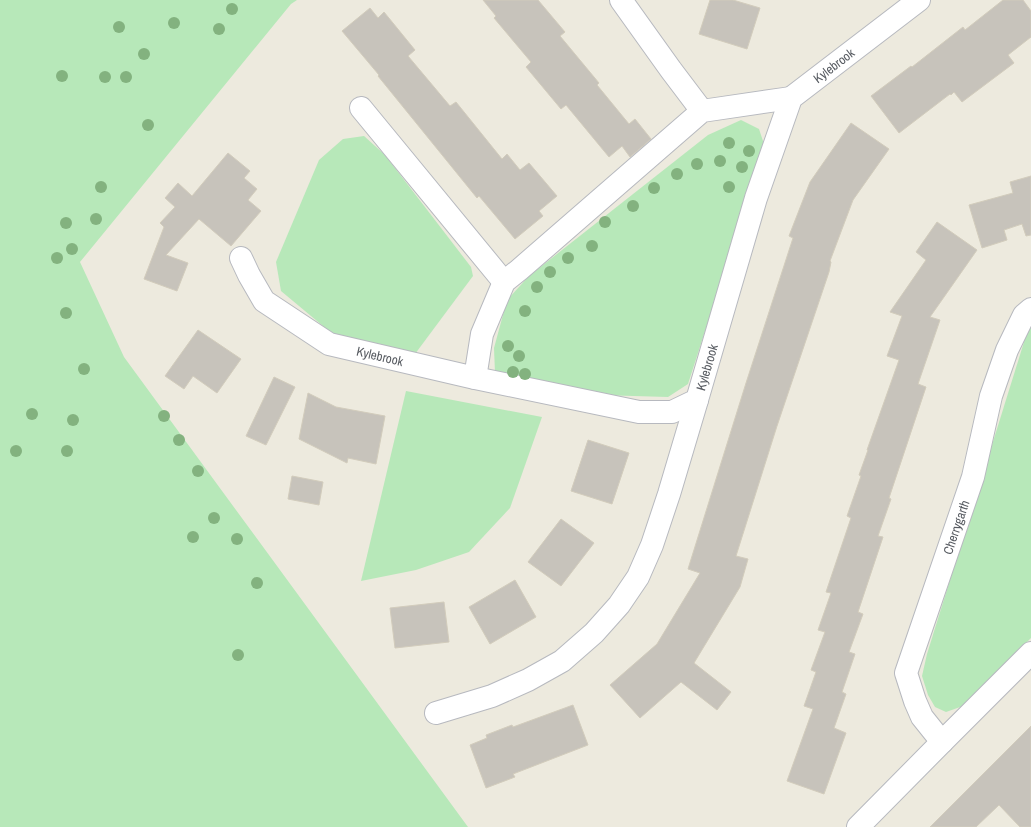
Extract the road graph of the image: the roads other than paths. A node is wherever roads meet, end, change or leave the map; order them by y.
1 (621, 0) edge
2 (919, 0) edge
3 (791, 98) junction
4 (361, 108) dead end
5 (702, 111) junction
6 (242, 258) dead end
7 (504, 282) junction
8 (1031, 309) edge
9 (475, 378) junction
10 (697, 400) junction
11 (1031, 653) edge
12 (436, 713) dead end
13 (942, 742) junction
14 (858, 827) edge

1 - 5 street
2 - 3 street, Kylebrook
3 - 5 street
3 - 10 street, Kylebrook
4 - 7 street
5 - 7 street
6 - 9 street, Kylebrook
7 - 9 street
8 - 13 street, Cherrygarth
9 - 10 street, Kylebrook
10 - 12 street
11 - 13 street
13 - 14 street

